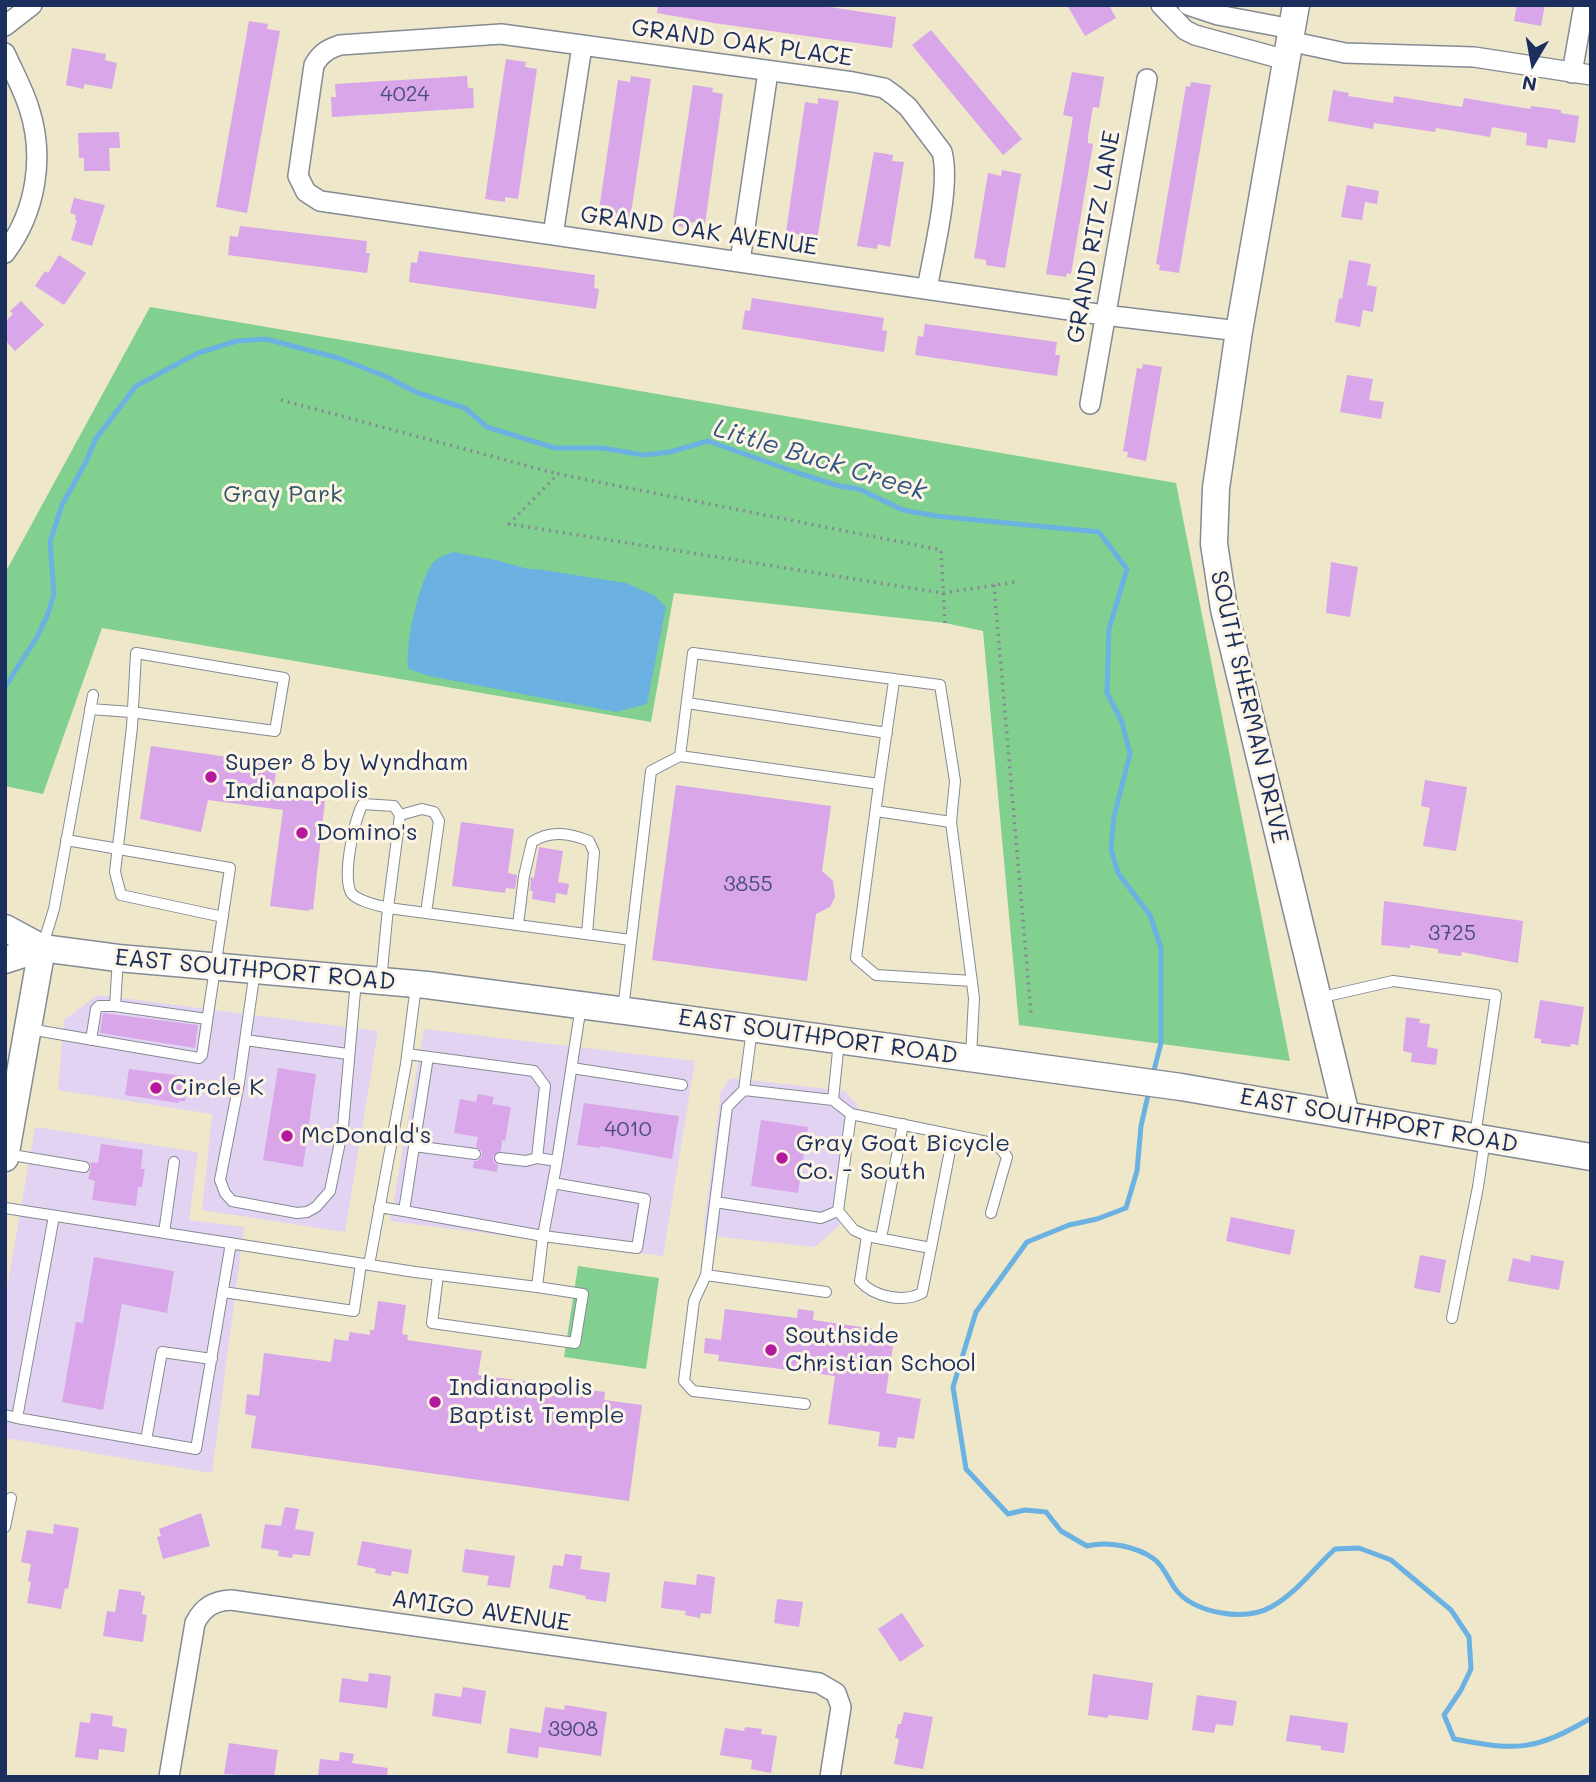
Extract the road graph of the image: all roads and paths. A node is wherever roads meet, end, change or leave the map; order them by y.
1 (32, 5) edge
2 (1161, 5) edge
3 (1188, 5) edge
4 (1584, 5) edge
5 (5, 26) edge
6 (1291, 34) edge
7 (582, 46) junction
8 (328, 49) joint
9 (5, 53) edge
10 (768, 72) junction
11 (1581, 74) edge
12 (1147, 79) dead end
13 (553, 234) junction
14 (5, 253) edge
15 (740, 261) junction
16 (927, 289) junction
17 (1104, 315) junction
18 (1238, 331) junction
19 (281, 400) dead end
20 (1090, 404) dead end
21 (558, 474) junction
22 (1015, 582) dead end
23 (994, 586) junction
24 (943, 593) junction
25 (945, 622) dead end
26 (894, 681) junction
27 (93, 695) dead end
28 (687, 703) junction
29 (90, 709) junction
30 (131, 712) junction
31 (887, 733) junction
32 (680, 755) junction
33 (879, 785) junction
34 (876, 811) junction
35 (400, 815) junction
36 (951, 822) junction
37 (66, 840) junction
38 (119, 849) junction
39 (388, 908) junction
40 (426, 913) junction
41 (223, 917) junction
42 (518, 925) junction
43 (5, 928) edge
44 (587, 934) junction
45 (631, 940) junction
46 (42, 948) junction
47 (118, 958) junction
48 (5, 960) edge
49 (215, 967) junction
50 (255, 970) junction
51 (369, 980) junction
52 (972, 981) junction
53 (416, 984) junction
54 (1318, 998) junction
55 (582, 1005) junction
56 (115, 1006) junction
57 (623, 1010) junction
58 (1031, 1013) dead end
59 (207, 1019) junction
60 (752, 1028) junction
61 (27, 1029) junction
62 (90, 1040) junction
63 (245, 1040) junction
64 (839, 1040) junction
65 (407, 1054) junction
66 (348, 1055) junction
67 (428, 1057) junction
68 (971, 1058) junction
69 (572, 1068) junction
70 (682, 1086) dead end
71 (744, 1090) junction
72 (10, 1099) edge
73 (833, 1100) junction
74 (850, 1114) junction
75 (1346, 1115) junction
76 (902, 1124) junction
77 (953, 1135) junction
78 (1480, 1138) junction
79 (414, 1146) junction
80 (475, 1154) dead end
81 (5, 1155) edge
82 (1591, 1157) edge
83 (500, 1158) dead end
84 (537, 1158) junction
85 (557, 1161) junction
86 (174, 1162) dead end
87 (84, 1167) dead end
88 (553, 1183) junction
89 (715, 1202) junction
90 (379, 1207) junction
91 (5, 1208) edge
92 (838, 1210) junction
93 (404, 1211) junction
94 (991, 1213) dead end
95 (54, 1216) junction
96 (164, 1233) junction
97 (543, 1236) junction
98 (867, 1236) junction
99 (881, 1238) junction
100 (231, 1243) junction
101 (931, 1248) junction
102 (365, 1264) junction
103 (438, 1275) junction
104 (706, 1275) junction
105 (537, 1287) junction
106 (223, 1292) junction
107 (827, 1292) dead end
108 (1452, 1318) dead end
109 (212, 1359) junction
110 (805, 1404) dead end
111 (5, 1415) edge
112 (18, 1418) junction
113 (146, 1440) junction
114 (11, 1497) dead end
115 (5, 1527) edge
116 (169, 1777) edge
117 (830, 1777) edge

1 - 5 street
2 - 6 street
3 - 6 street
4 - 11 street
6 - 11 street
6 - 18 main road, SOUTH SHERMAN DRIVE
7 - 8 street, GRAND OAK PLACE
7 - 10 street, GRAND OAK PLACE
7 - 13 street
8 - 13 street, GRAND OAK AVENUE
9 - 14 street
10 - 15 street
10 - 16 street, GRAND OAK PLACE
12 - 17 street, GRAND RITZ LANE
13 - 15 street, GRAND OAK AVENUE
15 - 16 street, GRAND OAK AVENUE
16 - 17 street, GRAND OAK AVENUE
17 - 18 street, GRAND OAK AVENUE
17 - 20 street, GRAND RITZ LANE
18 - 54 main road, SOUTH SHERMAN DRIVE
19 - 21 path
21 - 24 path
21 - 24 path
22 - 23 path
23 - 24 path
23 - 58 path
24 - 25 path
26 - 28 lane
26 - 31 lane
26 - 36 lane
27 - 29 lane
28 - 31 lane
28 - 32 lane
29 - 30 lane
29 - 37 lane
30 - 30 lane
30 - 38 lane
31 - 33 lane
32 - 33 lane
32 - 45 lane
33 - 34 lane
34 - 36 lane
34 - 52 lane
35 - 39 lane
35 - 39 lane
35 - 40 lane
36 - 52 lane
37 - 38 lane
37 - 46 lane
38 - 41 lane
38 - 41 lane
39 - 40 lane
39 - 51 lane
40 - 42 lane
41 - 49 lane
42 - 44 lane
42 - 44 lane
43 - 46 main road, EAST SOUTHPORT ROAD
44 - 45 lane
45 - 57 lane
46 - 47 main road, EAST SOUTHPORT ROAD
46 - 48 main road, EAST SOUTHPORT ROAD
46 - 61 main road
47 - 49 main road, EAST SOUTHPORT ROAD
47 - 56 lane
49 - 50 main road, EAST SOUTHPORT ROAD
49 - 59 lane
50 - 51 main road, EAST SOUTHPORT ROAD
50 - 63 lane
51 - 53 main road, EAST SOUTHPORT ROAD
51 - 66 lane
52 - 68 lane
53 - 55 main road, EAST SOUTHPORT ROAD
53 - 65 lane
54 - 75 main road, SOUTH SHERMAN DRIVE
54 - 78 lane
55 - 57 main road, EAST SOUTHPORT ROAD
55 - 69 lane
56 - 59 lane
56 - 62 lane
57 - 60 main road, EAST SOUTHPORT ROAD
59 - 62 lane
60 - 64 main road, EAST SOUTHPORT ROAD
60 - 71 lane
61 - 62 lane
61 - 72 main road
63 - 66 lane
63 - 66 lane
64 - 68 main road, EAST SOUTHPORT ROAD
64 - 73 lane
65 - 67 lane
65 - 90 lane
67 - 79 lane
67 - 84 lane
68 - 75 main road, EAST SOUTHPORT ROAD
69 - 70 lane
69 - 85 lane
71 - 73 lane
71 - 89 lane
72 - 81 main road
73 - 74 lane
74 - 76 lane
74 - 92 lane
75 - 78 main road, EAST SOUTHPORT ROAD
76 - 77 lane
76 - 99 lane
77 - 94 lane
77 - 101 lane
78 - 82 main road, EAST SOUTHPORT ROAD
78 - 108 lane
79 - 80 lane
79 - 93 lane
81 - 87 lane
83 - 84 lane
84 - 85 lane
85 - 88 lane
86 - 96 lane
88 - 97 lane
88 - 97 lane
89 - 92 lane
89 - 104 lane
90 - 93 lane
90 - 102 lane
91 - 95 lane
92 - 98 lane
93 - 97 lane
95 - 96 lane
95 - 112 lane
96 - 100 lane
97 - 105 lane
98 - 99 lane
98 - 101 lane
99 - 101 lane
100 - 102 lane
100 - 106 lane
102 - 103 lane
102 - 106 lane
103 - 105 lane
103 - 105 lane
104 - 107 lane
104 - 110 lane
106 - 109 lane
109 - 113 lane
109 - 113 lane
111 - 112 lane
112 - 113 lane
114 - 115 lane
116 - 117 street, AMIGO AVENUE

